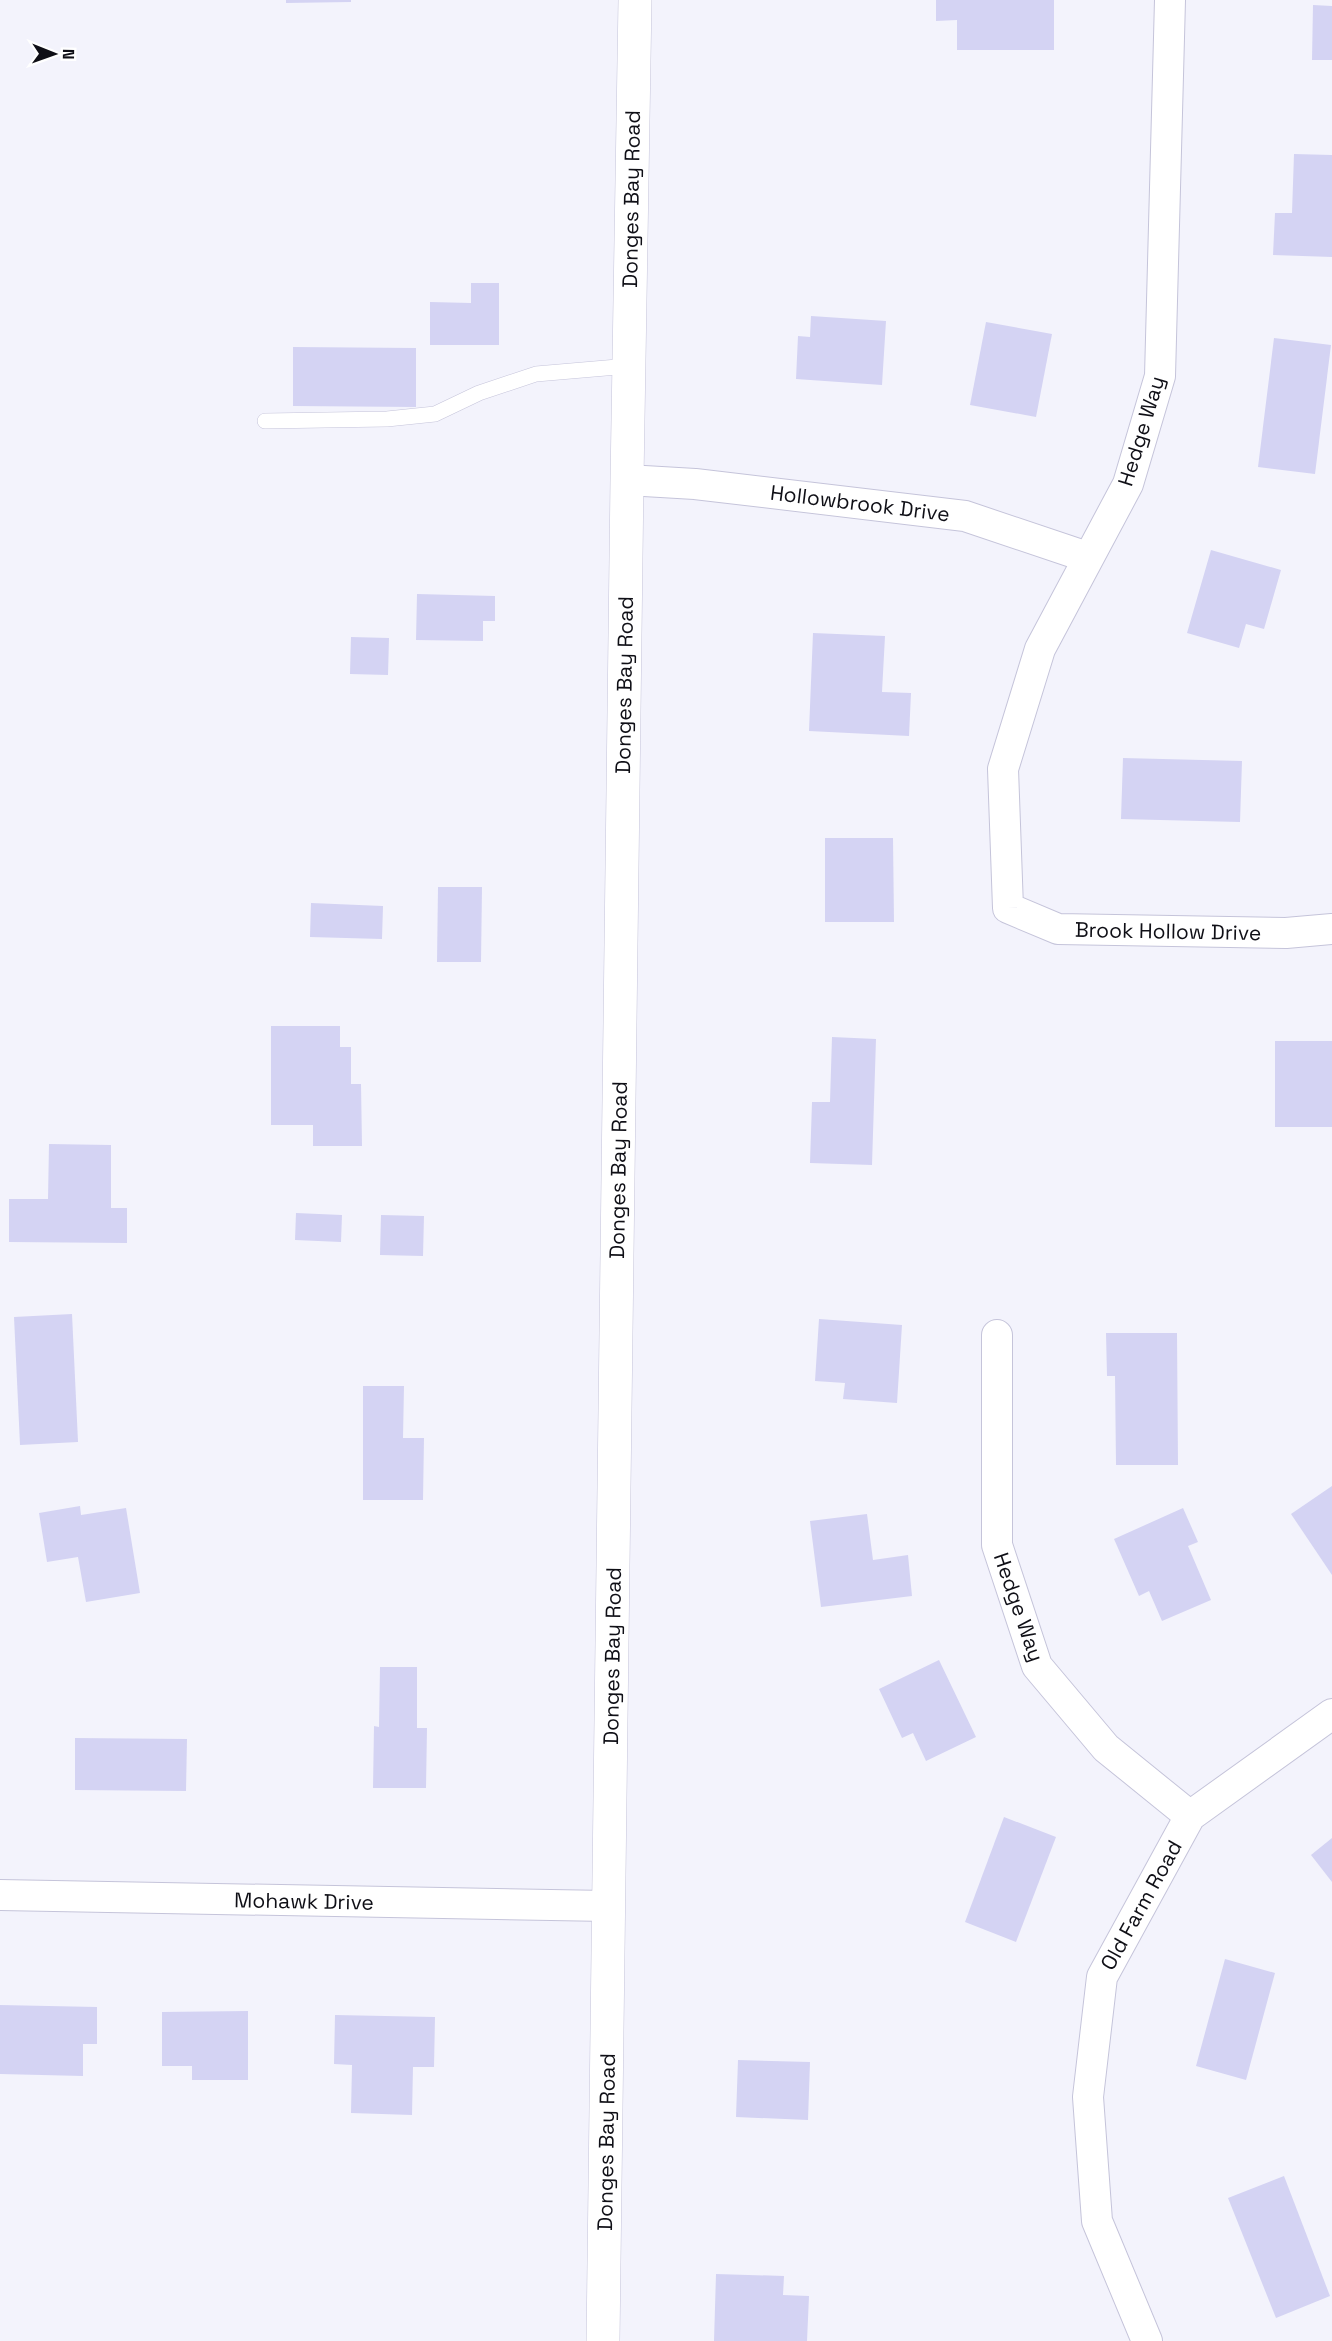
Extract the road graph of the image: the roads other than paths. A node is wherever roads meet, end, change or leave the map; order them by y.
1 (635, 0) edge
2 (1170, 0) edge
3 (628, 366) junction
4 (265, 421) dead end
5 (627, 480) junction
6 (1088, 557) junction
7 (1008, 908) joint
8 (1332, 928) edge
9 (997, 1335) dead end
10 (1332, 1714) edge
11 (1190, 1816) junction
12 (0, 1895) edge
13 (608, 1906) junction
14 (603, 2341) edge
15 (1147, 2341) edge

1 - 3 street, Donges Bay Road
2 - 6 street, Hedge Way
3 - 4 lane
3 - 5 street, Donges Bay Road
5 - 6 street, Hollowbrook Drive
5 - 13 street, Donges Bay Road
6 - 7 street, Hedge Way
7 - 8 street, Brook Hollow Drive
9 - 11 street, Hedge Way
10 - 11 street, Old Farm Road
11 - 15 street, Old Farm Road
12 - 13 street, Mohawk Drive
13 - 14 street, Donges Bay Road

